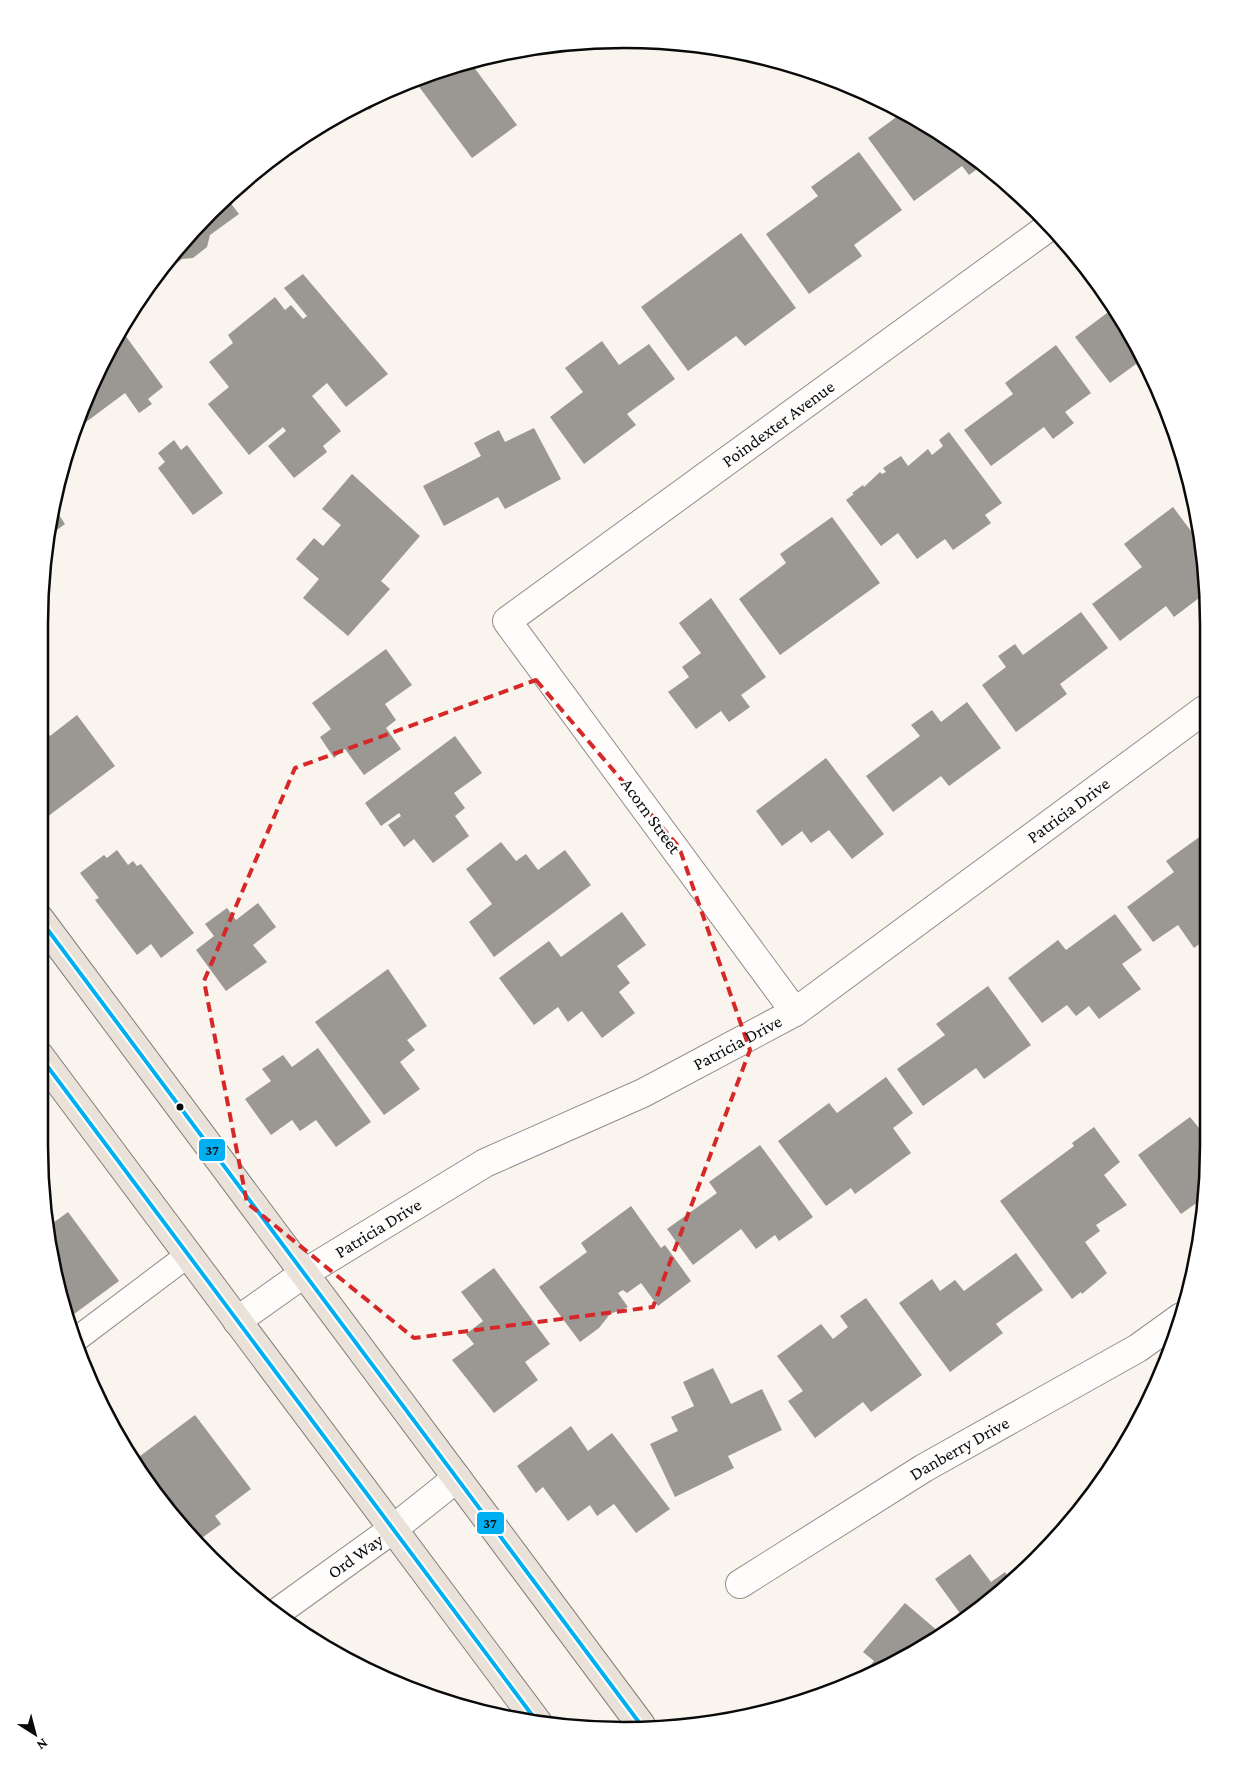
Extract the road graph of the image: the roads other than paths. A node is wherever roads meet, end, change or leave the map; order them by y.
1 (1044, 230) edge
2 (507, 621) joint
3 (1200, 713) edge
4 (48, 930) edge
5 (795, 1012) junction
6 (48, 1067) edge
7 (188, 1255) junction
8 (304, 1274) junction
9 (238, 1321) junction
10 (1171, 1324) edge
11 (80, 1336) edge
12 (457, 1478) junction
13 (393, 1529) junction
14 (740, 1584) dead end
15 (282, 1609) edge
16 (531, 1714) edge
17 (638, 1721) edge

1 - 2 street, Poindexter Avenue
2 - 5 street, Acorn Street
3 - 5 street, Patricia Drive
4 - 8 main road
5 - 8 street, Patricia Drive
6 - 7 main road
7 - 9 main road
7 - 11 lane
8 - 9 street, Patricia Drive
8 - 12 main road
9 - 13 main road
10 - 14 street, Danberry Drive
12 - 13 street, Ord Way
12 - 17 main road
13 - 15 street, Ord Way
13 - 16 main road

